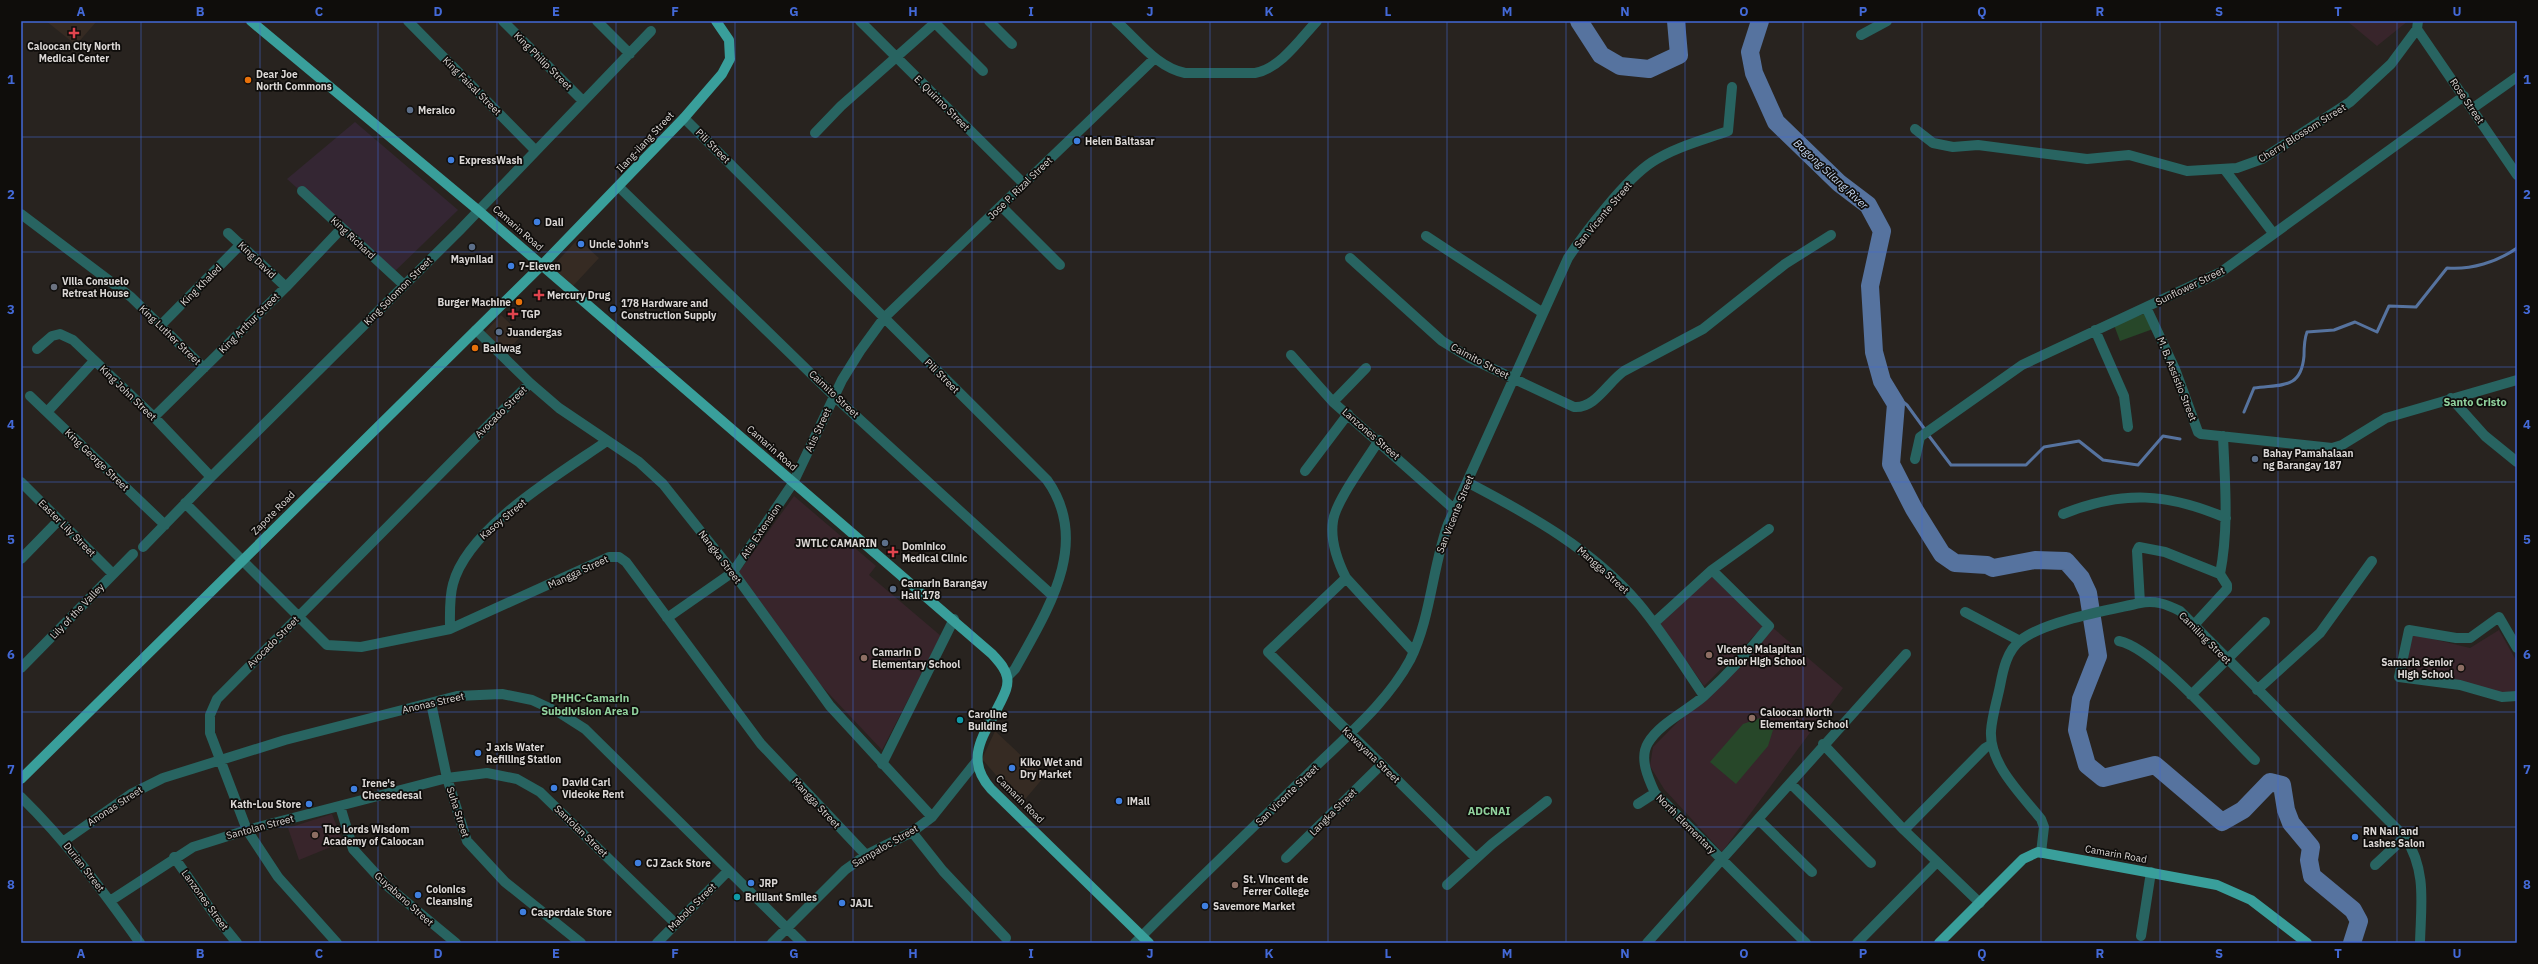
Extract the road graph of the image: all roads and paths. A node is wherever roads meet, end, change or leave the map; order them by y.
1 (252, 21) edge
2 (408, 21) edge
3 (504, 21) edge
4 (597, 21) edge
5 (716, 21) edge
6 (860, 21) edge
7 (989, 21) edge
8 (1116, 21) edge
9 (1317, 21) edge
10 (1887, 21) edge
11 (936, 22) edge
12 (2418, 25) edge
13 (651, 32) dead end
14 (1861, 35) dead end
15 (1012, 44) dead end
16 (630, 54) junction
17 (897, 58) junction
18 (1155, 58) junction
19 (983, 71) dead end
20 (2517, 77) edge
21 (1732, 87) dead end
22 (2464, 96) junction
23 (583, 101) junction
24 (2473, 108) junction
25 (684, 118) junction
26 (1915, 129) dead end
27 (815, 133) dead end
28 (536, 151) junction
29 (2225, 170) junction
30 (2517, 175) edge
31 (1024, 184) junction
32 (619, 187) junction
33 (302, 191) dead end
34 (1002, 206) junction
35 (479, 211) junction
36 (21, 214) edge
37 (342, 228) junction
38 (228, 233) dead end
39 (2273, 233) junction
40 (1831, 235) dead end
41 (1426, 236) dead end
42 (241, 244) junction
43 (1350, 258) dead end
44 (542, 265) junction
45 (1060, 265) dead end
46 (404, 286) junction
47 (286, 287) junction
48 (2146, 307) junction
49 (1543, 313) junction
50 (884, 318) junction
51 (161, 325) junction
52 (476, 330) junction
53 (2095, 330) junction
54 (37, 349) dead end
55 (1291, 355) dead end
56 (94, 361) junction
57 (204, 368) junction
58 (1366, 368) dead end
59 (1514, 379) junction
60 (2517, 380) edge
61 (530, 384) junction
62 (30, 396) dead end
63 (834, 396) junction
64 (2452, 398) junction
65 (1333, 402) junction
66 (47, 412) junction
67 (1348, 414) junction
68 (154, 417) junction
69 (2128, 427) dead end
70 (2223, 436) junction
71 (1379, 440) junction
72 (607, 441) junction
73 (1915, 459) dead end
74 (2517, 462) edge
75 (1305, 471) dead end
76 (211, 476) junction
77 (21, 482) edge
78 (793, 482) junction
79 (1467, 482) junction
80 (185, 504) junction
81 (1455, 510) junction
82 (2063, 514) dead end
83 (2226, 518) junction
84 (59, 520) junction
85 (165, 524) junction
86 (1769, 529) dead end
87 (143, 547) dead end
88 (133, 554) dead end
89 (21, 559) edge
90 (243, 559) junction
91 (2372, 561) dead end
92 (1712, 570) junction
93 (732, 572) junction
94 (113, 574) junction
95 (2220, 574) junction
96 (1346, 578) junction
97 (1053, 596) junction
98 (2140, 602) junction
99 (1965, 612) dead end
100 (298, 617) junction
101 (667, 618) junction
102 (954, 620) junction
103 (2265, 622) dead end
104 (1654, 623) junction
105 (2194, 625) junction
106 (450, 629) junction
107 (2020, 641) junction
108 (2119, 641) dead end
109 (2517, 648) edge
110 (1413, 651) junction
111 (1906, 654) dead end
112 (2227, 659) junction
113 (21, 668) edge
114 (1007, 677) junction
115 (2257, 690) junction
116 (2191, 695) junction
117 (1704, 696) junction
118 (2517, 696) edge
119 (431, 703) junction
120 (1349, 734) junction
121 (1823, 744) junction
122 (1992, 744) junction
123 (2255, 760) dead end
124 (219, 761) junction
125 (976, 762) junction
126 (882, 764) junction
127 (1381, 765) junction
128 (447, 778) junction
129 (21, 779) edge
130 (1791, 784) junction
131 (1655, 793) junction
132 (21, 796) edge
133 (1547, 801) dead end
134 (1638, 804) dead end
135 (340, 806) junction
136 (932, 817) junction
137 (1759, 820) junction
138 (247, 830) junction
139 (1904, 830) junction
140 (912, 832) junction
141 (2405, 837) junction
142 (64, 841) junction
143 (2041, 853) junction
144 (866, 855) junction
145 (174, 857) junction
146 (1286, 858) dead end
147 (1476, 858) junction
148 (1722, 860) junction
149 (1937, 862) junction
150 (1871, 863) dead end
151 (2375, 865) dead end
152 (727, 872) junction
153 (1812, 872) dead end
154 (2151, 872) junction
155 (1448, 885) dead end
156 (110, 901) junction
157 (1980, 903) junction
158 (676, 924) junction
159 (787, 928) junction
160 (2141, 936) dead end
161 (1006, 938) dead end
162 (1142, 941) edge
163 (140, 943) edge
164 (237, 943) edge
165 (337, 943) edge
166 (456, 943) edge
167 (581, 943) edge
168 (657, 943) edge
169 (772, 943) edge
170 (802, 943) edge
171 (1647, 943) edge
172 (1806, 943) edge
173 (1857, 943) edge
174 (1940, 943) edge
175 (2307, 943) edge
176 (2420, 943) edge

1 - 35 main road, Camarin Road
2 - 28 street, King Faisal Street
3 - 23 street, King Philip Street
4 - 16 street
5 - 25 main road, Ilang-ilang Street
6 - 17 street, E. Quirino Street
7 - 15 street
8 - 18 street
9 - 18 street
10 - 14 street
11 - 17 street
11 - 19 street
12 - 22 street, Rose Street
12 - 29 street, Cherry Blossom Street
13 - 16 street, King Solomon Street
16 - 23 street, King Solomon Street
17 - 27 street
17 - 31 street, E. Quirino Street
18 - 31 street, Jose P. Rizal Street
20 - 24 street
21 - 49 street, San Vicente Street
22 - 24 street, Rose Street
22 - 39 street, Sunflower Street
23 - 28 street, King Solomon Street
24 - 30 street, Rose Street
25 - 32 main road, Ilang-ilang Street
25 - 50 street, Pili Street
26 - 29 street, Cherry Blossom Street
28 - 35 street, King Solomon Street
29 - 39 street
31 - 34 street, Jose P. Rizal Street
32 - 44 main road, Ilang-ilang Street
32 - 63 street, Caimito Street
33 - 37 street, King Richard
34 - 45 street
34 - 50 street, Jose P. Rizal Street
35 - 44 main road, Camarin Road
35 - 46 street, King Solomon Street
36 - 51 street, King Luther Street
37 - 46 street, King Richard
37 - 47 street, King Arthur Street
38 - 42 street, King David
39 - 48 street, Sunflower Street
40 - 59 street, Caimito Street
41 - 49 street
42 - 47 street, King David
42 - 51 street, King Khaled
43 - 59 street, Caimito Street
44 - 52 main road, Zapote Road
44 - 78 main road, Camarin Road
46 - 76 street, King Solomon Street
47 - 57 street, King Arthur Street
48 - 53 street, Sunflower Street
48 - 70 street, M. B. Assistio Street
49 - 59 street, San Vicente Street
50 - 63 street, Atis Street
50 - 97 street, Pili Street
51 - 57 street, King Luther Street
52 - 61 street, Nangka Street
52 - 90 main road, Zapote Road
53 - 69 street
53 - 73 street, Sunflower Street
54 - 56 street, King John Street
55 - 65 street, Lanzones Street
56 - 66 street
56 - 68 street, King John Street
57 - 68 street, King Arthur Street
58 - 65 street
59 - 79 street, San Vicente Street
60 - 64 street, M. B. Assistio Street
61 - 72 street, Nangka Street
61 - 100 street, Avocado Street
62 - 66 street, King George Street
63 - 78 street, Atis Street
63 - 97 street, Caimito Street
64 - 70 street, M. B. Assistio Street
64 - 74 street
65 - 67 street, Lanzones Street
66 - 85 street, King George Street
67 - 71 street, Lanzones Street
67 - 75 street
68 - 76 street, King John Street
70 - 83 street
71 - 81 street, Lanzones Street
71 - 96 street
72 - 93 street, Nangka Street
72 - 106 street, Kasoy Street
76 - 80 street, King Solomon Street
77 - 84 street, Easter Lily Street
78 - 93 street, Atis Extension
78 - 102 main road, Camarin Road
79 - 81 street, San Vicente Street
79 - 104 street, Mangga Street
80 - 85 street, King Solomon Street
80 - 90 street, Mangga Street
81 - 110 street, San Vicente Street
82 - 83 street
83 - 95 street
84 - 89 street
84 - 94 street, Easter Lily Street
85 - 87 street, King Solomon Street
86 - 92 street
88 - 94 street, Lily of the Valley
90 - 100 street, Mangga Street
90 - 129 main road, Zapote Road
91 - 115 street
92 - 104 street
92 - 117 street, North Elementary
93 - 101 street, Atis Extension
93 - 126 street, Nangka Street
94 - 113 street, Lily of the Valley
95 - 98 street
95 - 105 street
96 - 110 street
96 - 120 street, Kawayana Street
97 - 114 street, Pili Street
98 - 105 street, Camiling Street
98 - 107 street, Camiling Street
99 - 107 street
100 - 106 street, Mangga Street
100 - 124 street, Avocado Street
101 - 106 street, Mangga Street
101 - 144 street, Mangga Street
102 - 114 main road, Camarin Road
102 - 126 street
103 - 112 street
104 - 117 street, Mangga Street
105 - 112 street, Camiling Street
107 - 122 street, Camiling Street
108 - 116 street
109 - 118 street
110 - 120 street, San Vicente Street
111 - 121 street
112 - 115 street, Camiling Street
112 - 116 street
114 - 125 main road
115 - 141 street, Camiling Street
116 - 123 street
117 - 131 street, North Elementary
119 - 124 street, Anonas Street
119 - 128 street, Suha Street
119 - 152 street, Anonas Street
120 - 127 street, Kawayana Street
120 - 162 street, San Vicente Street
121 - 130 street
121 - 139 street
122 - 139 street
122 - 143 street, Camiling Street
124 - 138 street, Avocado Street
124 - 142 street, Anonas Street
125 - 136 street, Sampaloc Street
125 - 162 main road, Camarin Road
126 - 136 street, Nangka Street
127 - 146 street, Langka Street
127 - 147 street, Kawayana Street
128 - 135 street, Santolan Street
128 - 158 street, Santolan Street
128 - 167 street, Suha Street
130 - 137 street
130 - 150 street
131 - 134 street
131 - 148 street, North Elementary
132 - 142 street, Durian Street
133 - 147 street
135 - 138 street, Santolan Street
135 - 166 street, Guyabano Street
136 - 140 street, Sampaloc Street
137 - 148 street
137 - 153 street
138 - 145 street, Santolan Street
138 - 165 street, Avocado Street
139 - 149 street
140 - 144 street, Sampaloc Street
140 - 161 street
141 - 151 street
141 - 176 street, Camiling Street
142 - 156 street, Durian Street
143 - 154 main road, Camarin Road
143 - 157 main road
144 - 159 street, Sampaloc Street
145 - 156 street, Santolan Street
145 - 164 street, Lanzones Street
147 - 155 street
148 - 171 street
148 - 172 street, North Elementary
149 - 157 street
149 - 173 street
152 - 158 street, Mabolo Street
152 - 159 street, Anonas Street
154 - 160 street
154 - 175 main road, Camarin Road
156 - 163 street, Durian Street
157 - 174 main road
158 - 168 street, Mabolo Street
159 - 169 street, Sampaloc Street
159 - 170 street, Anonas Street

